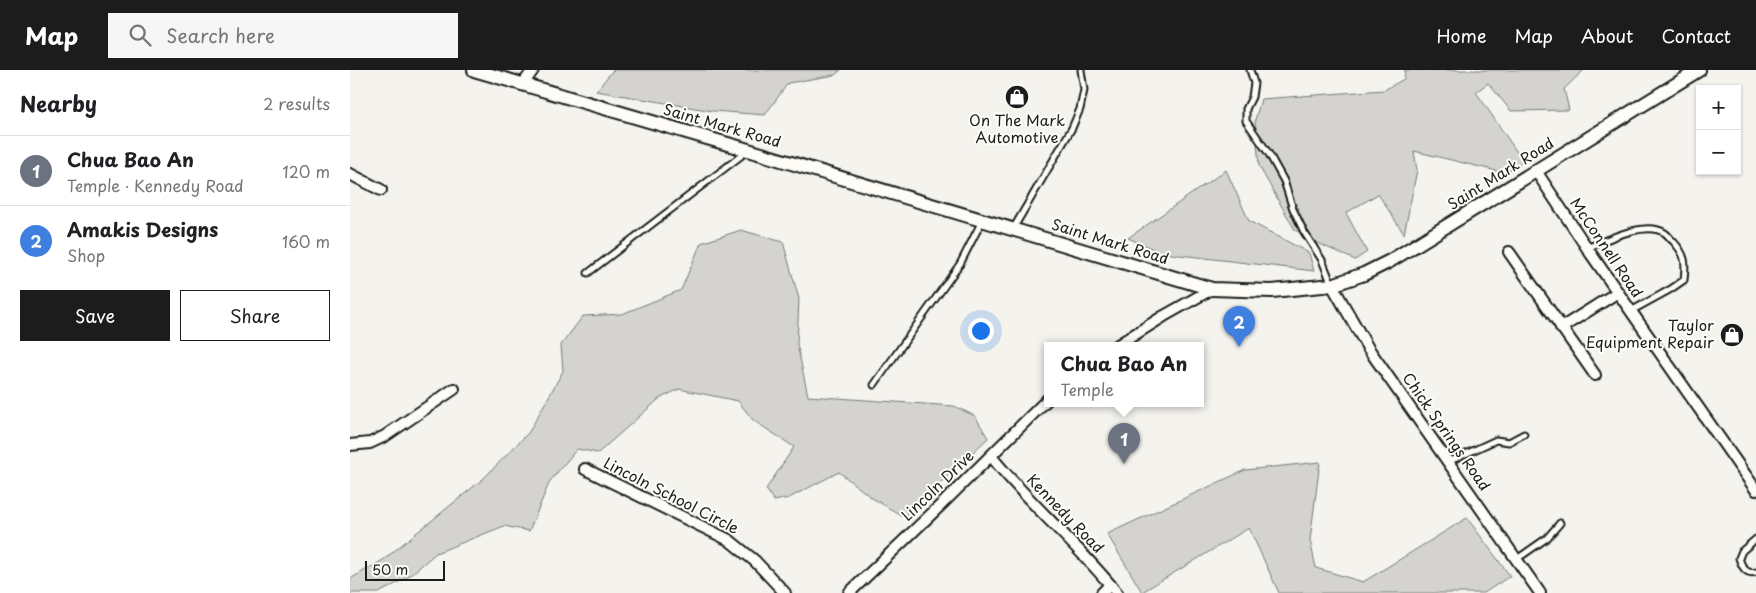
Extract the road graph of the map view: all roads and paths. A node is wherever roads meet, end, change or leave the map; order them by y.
1 (474, 70) edge
2 (533, 70) edge
3 (1081, 70) edge
4 (1250, 70) edge
5 (1699, 70) edge
6 (1684, 74) edge
7 (523, 84) junction
8 (748, 150) junction
9 (1536, 170) junction
10 (350, 174) edge
11 (381, 190) dead end
12 (982, 221) junction
13 (1013, 230) junction
14 (1587, 248) junction
15 (1509, 252) dead end
16 (588, 273) dead end
17 (1332, 285) junction
18 (1212, 290) junction
19 (1618, 292) junction
20 (1631, 311) junction
21 (1561, 328) junction
22 (1123, 342) edge
23 (1595, 375) dead end
24 (874, 385) dead end
25 (454, 389) dead end
26 (1044, 403) edge
27 (1524, 434) dead end
28 (350, 445) edge
29 (991, 456) junction
30 (1448, 462) junction
31 (585, 469) dead end
32 (1756, 490) edge
33 (1560, 523) dead end
34 (1756, 539) edge
35 (1517, 559) junction
36 (1756, 572) edge
37 (1114, 589) edge
38 (785, 593) edge
39 (849, 593) edge
40 (1102, 593) edge
41 (1540, 593) edge

1 - 7 street, Saint Mark Road
2 - 7 street
3 - 13 lane
4 - 17 lane
5 - 6 street, Saint Mark Road
6 - 9 street, Saint Mark Road
7 - 8 street, Saint Mark Road
8 - 12 street, Saint Mark Road
8 - 16 lane
9 - 14 street, McConnell Road
9 - 17 street, Saint Mark Road
10 - 11 street
12 - 13 street, Saint Mark Road
12 - 24 lane
13 - 18 street, Saint Mark Road
14 - 19 street, McConnell Road
14 - 20 lane
15 - 21 street
17 - 18 street, Saint Mark Road
17 - 30 street, Chick Springs Road
18 - 22 street
19 - 20 street, McConnell Road
19 - 21 street
20 - 32 street, McConnell Road
21 - 23 street
25 - 28 street
26 - 29 street, Lincoln Drive
27 - 30 lane
29 - 37 street, Kennedy Road
29 - 39 street, Lincoln Drive
30 - 35 street, Chick Springs Road
31 - 38 street, Lincoln School Circle
33 - 35 lane
34 - 36 lane
35 - 41 street, Chick Springs Road
37 - 40 street

